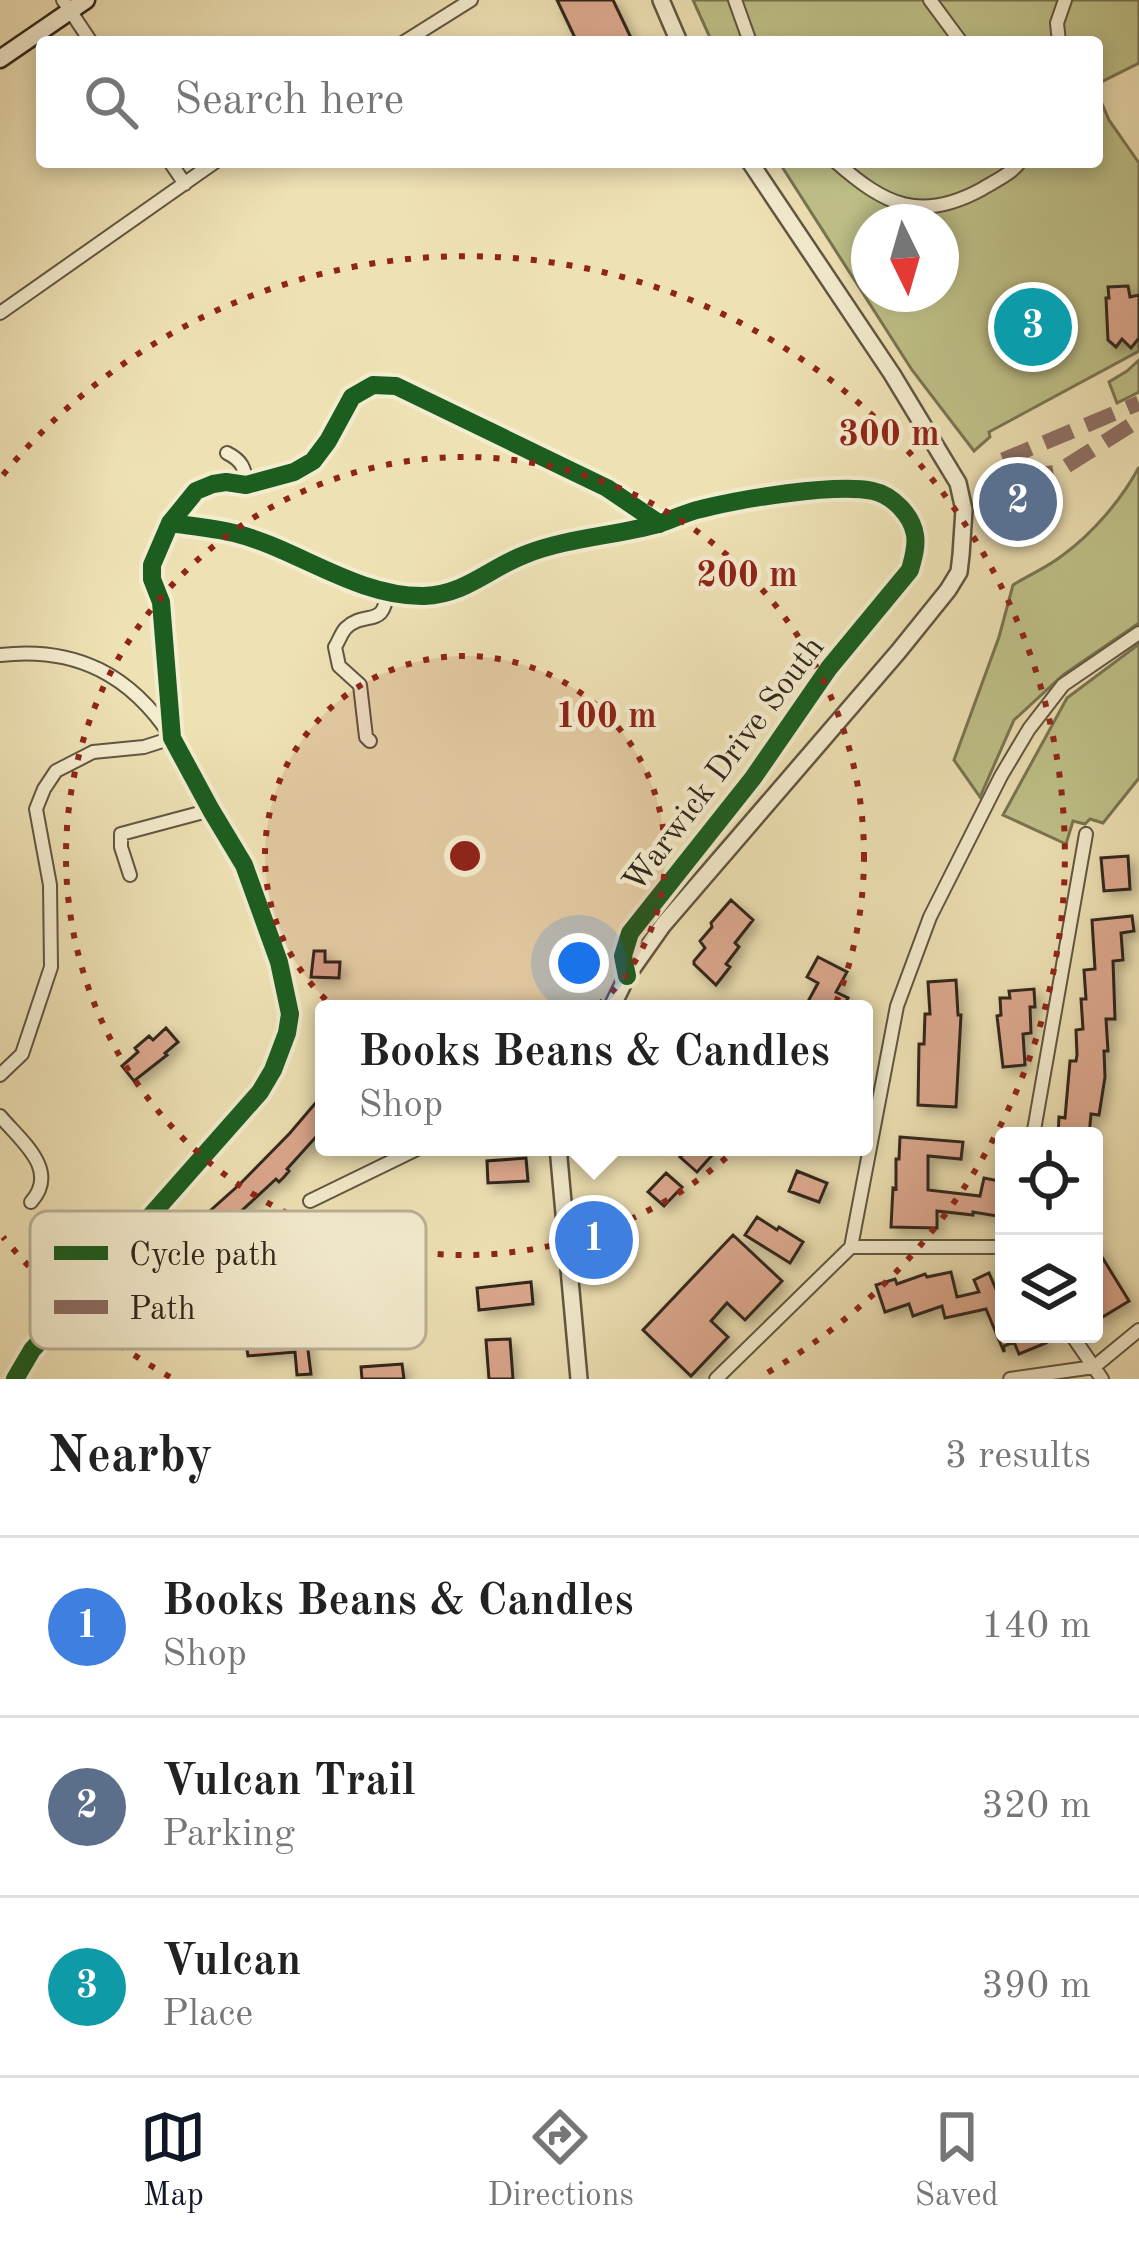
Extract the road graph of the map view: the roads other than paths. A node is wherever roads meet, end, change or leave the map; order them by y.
1 (470, 0) edge
2 (661, 0) edge
3 (735, 0) edge
4 (930, 0) edge
5 (1065, 0) edge
6 (73, 3) edge
7 (88, 36) edge
8 (413, 36) edge
9 (676, 36) edge
10 (748, 36) edge
11 (957, 36) edge
12 (1058, 36) edge
13 (0, 59) edge
14 (174, 168) edge
15 (207, 168) edge
16 (754, 168) edge
17 (843, 168) edge
18 (1015, 168) edge
19 (184, 184) junction
20 (0, 313) edge
21 (227, 453) dead end
22 (246, 485) junction
23 (170, 523) junction
24 (660, 524) junction
25 (387, 590) junction
26 (1139, 633) edge
27 (0, 655) edge
28 (172, 738) junction
29 (370, 740) dead end
30 (211, 810) junction
31 (1086, 834) dead end
32 (130, 875) dead end
33 (627, 976) junction
34 (615, 1000) edge
35 (0, 1075) edge
36 (0, 1116) edge
37 (1035, 1127) edge
38 (873, 1132) edge
39 (402, 1156) edge
40 (558, 1156) edge
41 (868, 1156) edge
42 (310, 1201) dead end
43 (31, 1202) dead end
44 (155, 1211) edge
45 (851, 1247) junction
46 (995, 1247) edge
47 (1139, 1330) edge
48 (1077, 1343) edge
49 (33, 1349) edge
50 (1098, 1373) edge
51 (15, 1379) edge
52 (579, 1379) edge
53 (716, 1379) edge
54 (1010, 1379) edge

1 - 8 street
2 - 9 street
3 - 10 street
4 - 11 street
5 - 12 street
6 - 7 street
6 - 13 main road
14 - 19 street
15 - 19 street
16 - 33 street
17 - 18 street
19 - 20 street
21 - 22 street
22 - 23 street
22 - 24 street
23 - 25 street, Warwick Drive South
23 - 28 street
24 - 25 street, Warwick Drive South
24 - 33 street, Warwick Drive South
25 - 29 street
26 - 38 street
27 - 28 street
28 - 30 street
28 - 35 street
30 - 32 street
30 - 44 street
31 - 37 street
33 - 34 street
36 - 43 street
39 - 42 street
40 - 52 street
41 - 45 street
45 - 46 street
45 - 53 street
47 - 50 street
48 - 50 street
49 - 51 street
50 - 54 street

